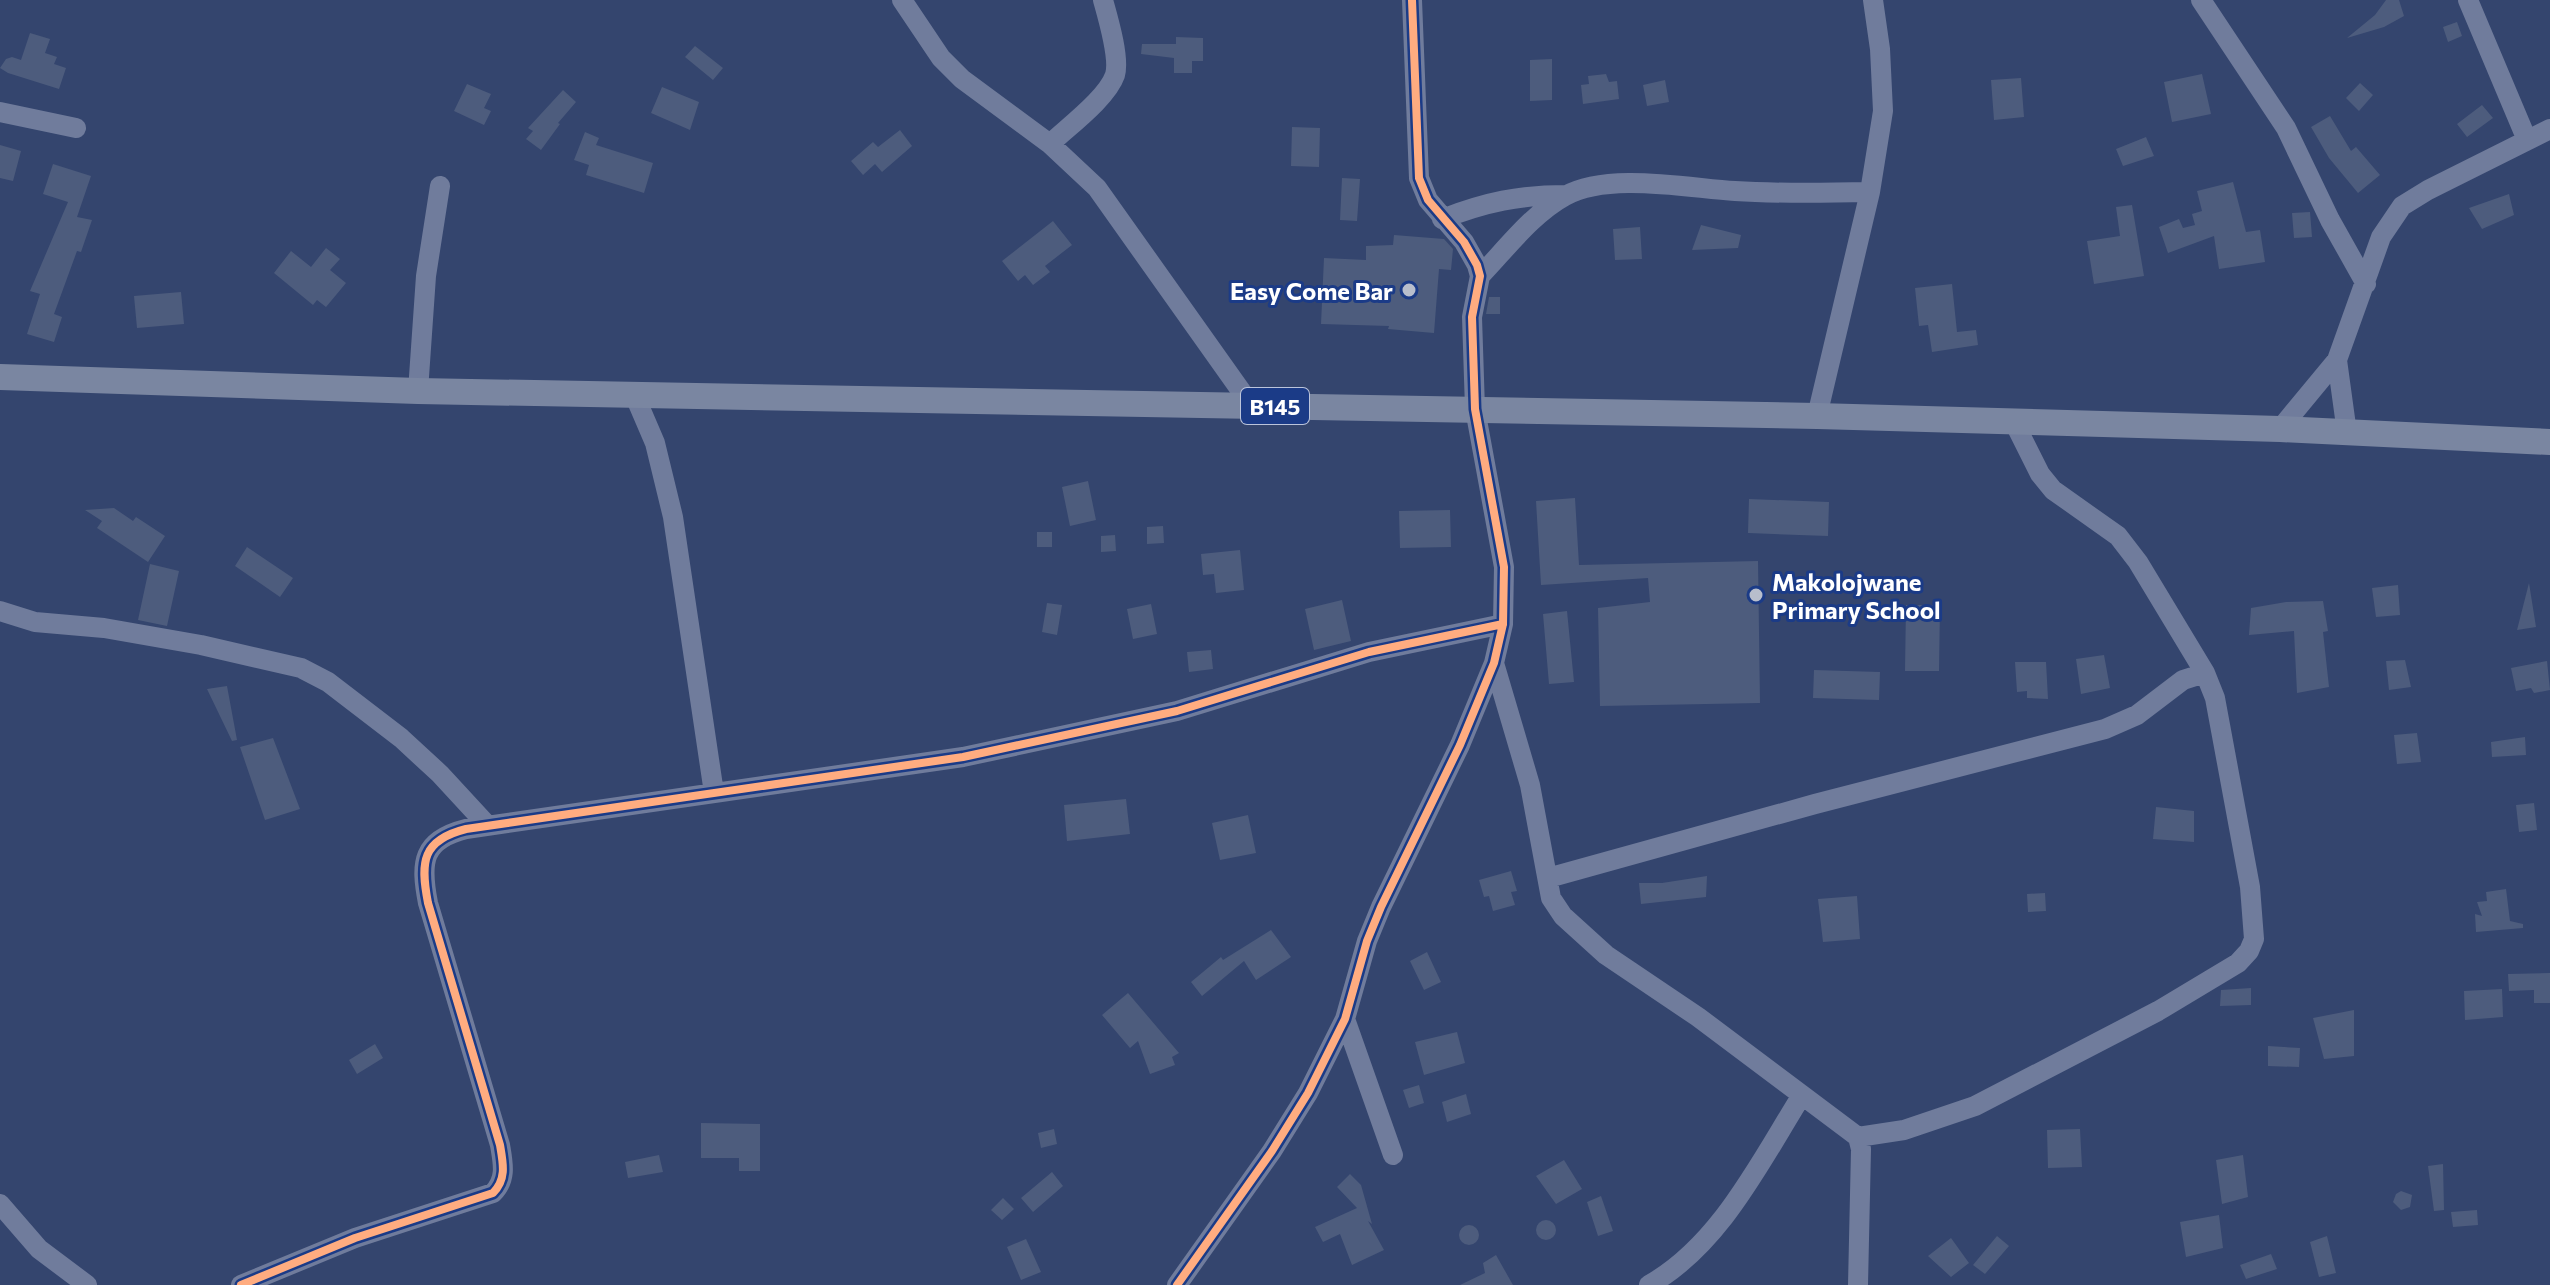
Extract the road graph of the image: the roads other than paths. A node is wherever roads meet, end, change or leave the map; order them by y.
1 (902, 0) edge
2 (1103, 0) edge
3 (1412, 0) edge
4 (1873, 0) edge
5 (2201, 0) edge
6 (2468, 0) edge
7 (0, 112) edge
8 (76, 128) dead end
9 (2550, 129) edge
10 (2527, 140) junction
11 (1050, 144) junction
12 (440, 186) dead end
13 (1870, 192) junction
14 (1566, 195) junction
15 (1442, 219) junction
16 (1480, 276) junction
17 (2366, 284) junction
18 (2337, 360) junction
19 (0, 377) edge
20 (418, 391) junction
21 (634, 394) junction
22 (1251, 405) junction
23 (1475, 409) junction
24 (1817, 416) junction
25 (2014, 422) junction
26 (2280, 429) junction
27 (2347, 433) junction
28 (2550, 442) edge
29 (0, 611) edge
30 (1503, 624) junction
31 (1494, 663) junction
32 (2205, 673) junction
33 (714, 793) junction
34 (488, 826) junction
35 (1548, 878) junction
36 (1345, 1019) junction
37 (1802, 1095) junction
38 (1858, 1137) junction
39 (1393, 1155) dead end
40 (0, 1204) edge
41 (87, 1285) edge
42 (241, 1285) edge
43 (1177, 1285) edge
44 (1649, 1285) edge
45 (1858, 1285) edge

1 - 11 street
2 - 11 street
3 - 15 street
4 - 13 street
5 - 17 street
6 - 10 street
7 - 8 street
9 - 10 street
10 - 17 street
11 - 22 street
12 - 20 street
13 - 14 street
13 - 24 street
14 - 15 street
14 - 16 street
15 - 16 street
16 - 23 street
17 - 18 street
18 - 26 street
18 - 27 street
19 - 20 main road, B145
20 - 21 main road, B145
21 - 22 main road, B145
21 - 33 street
22 - 23 main road, B145
23 - 24 main road, B145
23 - 30 street
24 - 25 main road, B145
25 - 26 main road, B145
25 - 32 street
26 - 27 main road, B145
27 - 28 main road, B145
29 - 34 street
30 - 31 street
30 - 33 street
31 - 35 street
31 - 36 street
32 - 35 street
32 - 38 street
33 - 34 street
34 - 42 street
35 - 37 street
36 - 39 street
36 - 43 street
37 - 38 street
37 - 44 street
38 - 45 street
40 - 41 street

